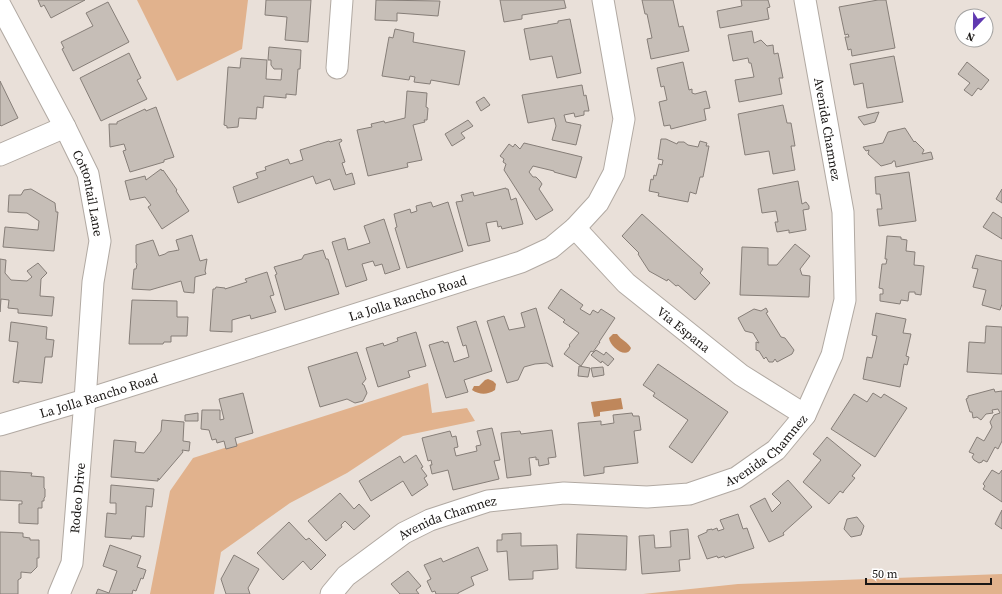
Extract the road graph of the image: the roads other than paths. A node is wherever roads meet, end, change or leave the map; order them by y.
1 (342, 0) edge
2 (603, 0) edge
3 (805, 0) edge
4 (0, 6) edge
5 (337, 68) dead end
6 (65, 127) junction
7 (0, 155) edge
8 (575, 228) junction
9 (85, 400) junction
10 (806, 415) junction
11 (0, 425) edge
12 (59, 594) edge
13 (331, 594) edge

1 - 5 street
2 - 8 street, La Jolla Rancho Road
3 - 10 street, Avenida Chamnez
4 - 6 street, Cottontail Lane
6 - 7 street
6 - 9 street, Cottontail Lane
8 - 9 street, La Jolla Rancho Road
8 - 10 street, Via Espana
9 - 11 street, La Jolla Rancho Road
9 - 12 street, Rodeo Drive
10 - 13 street, Avenida Chamnez

